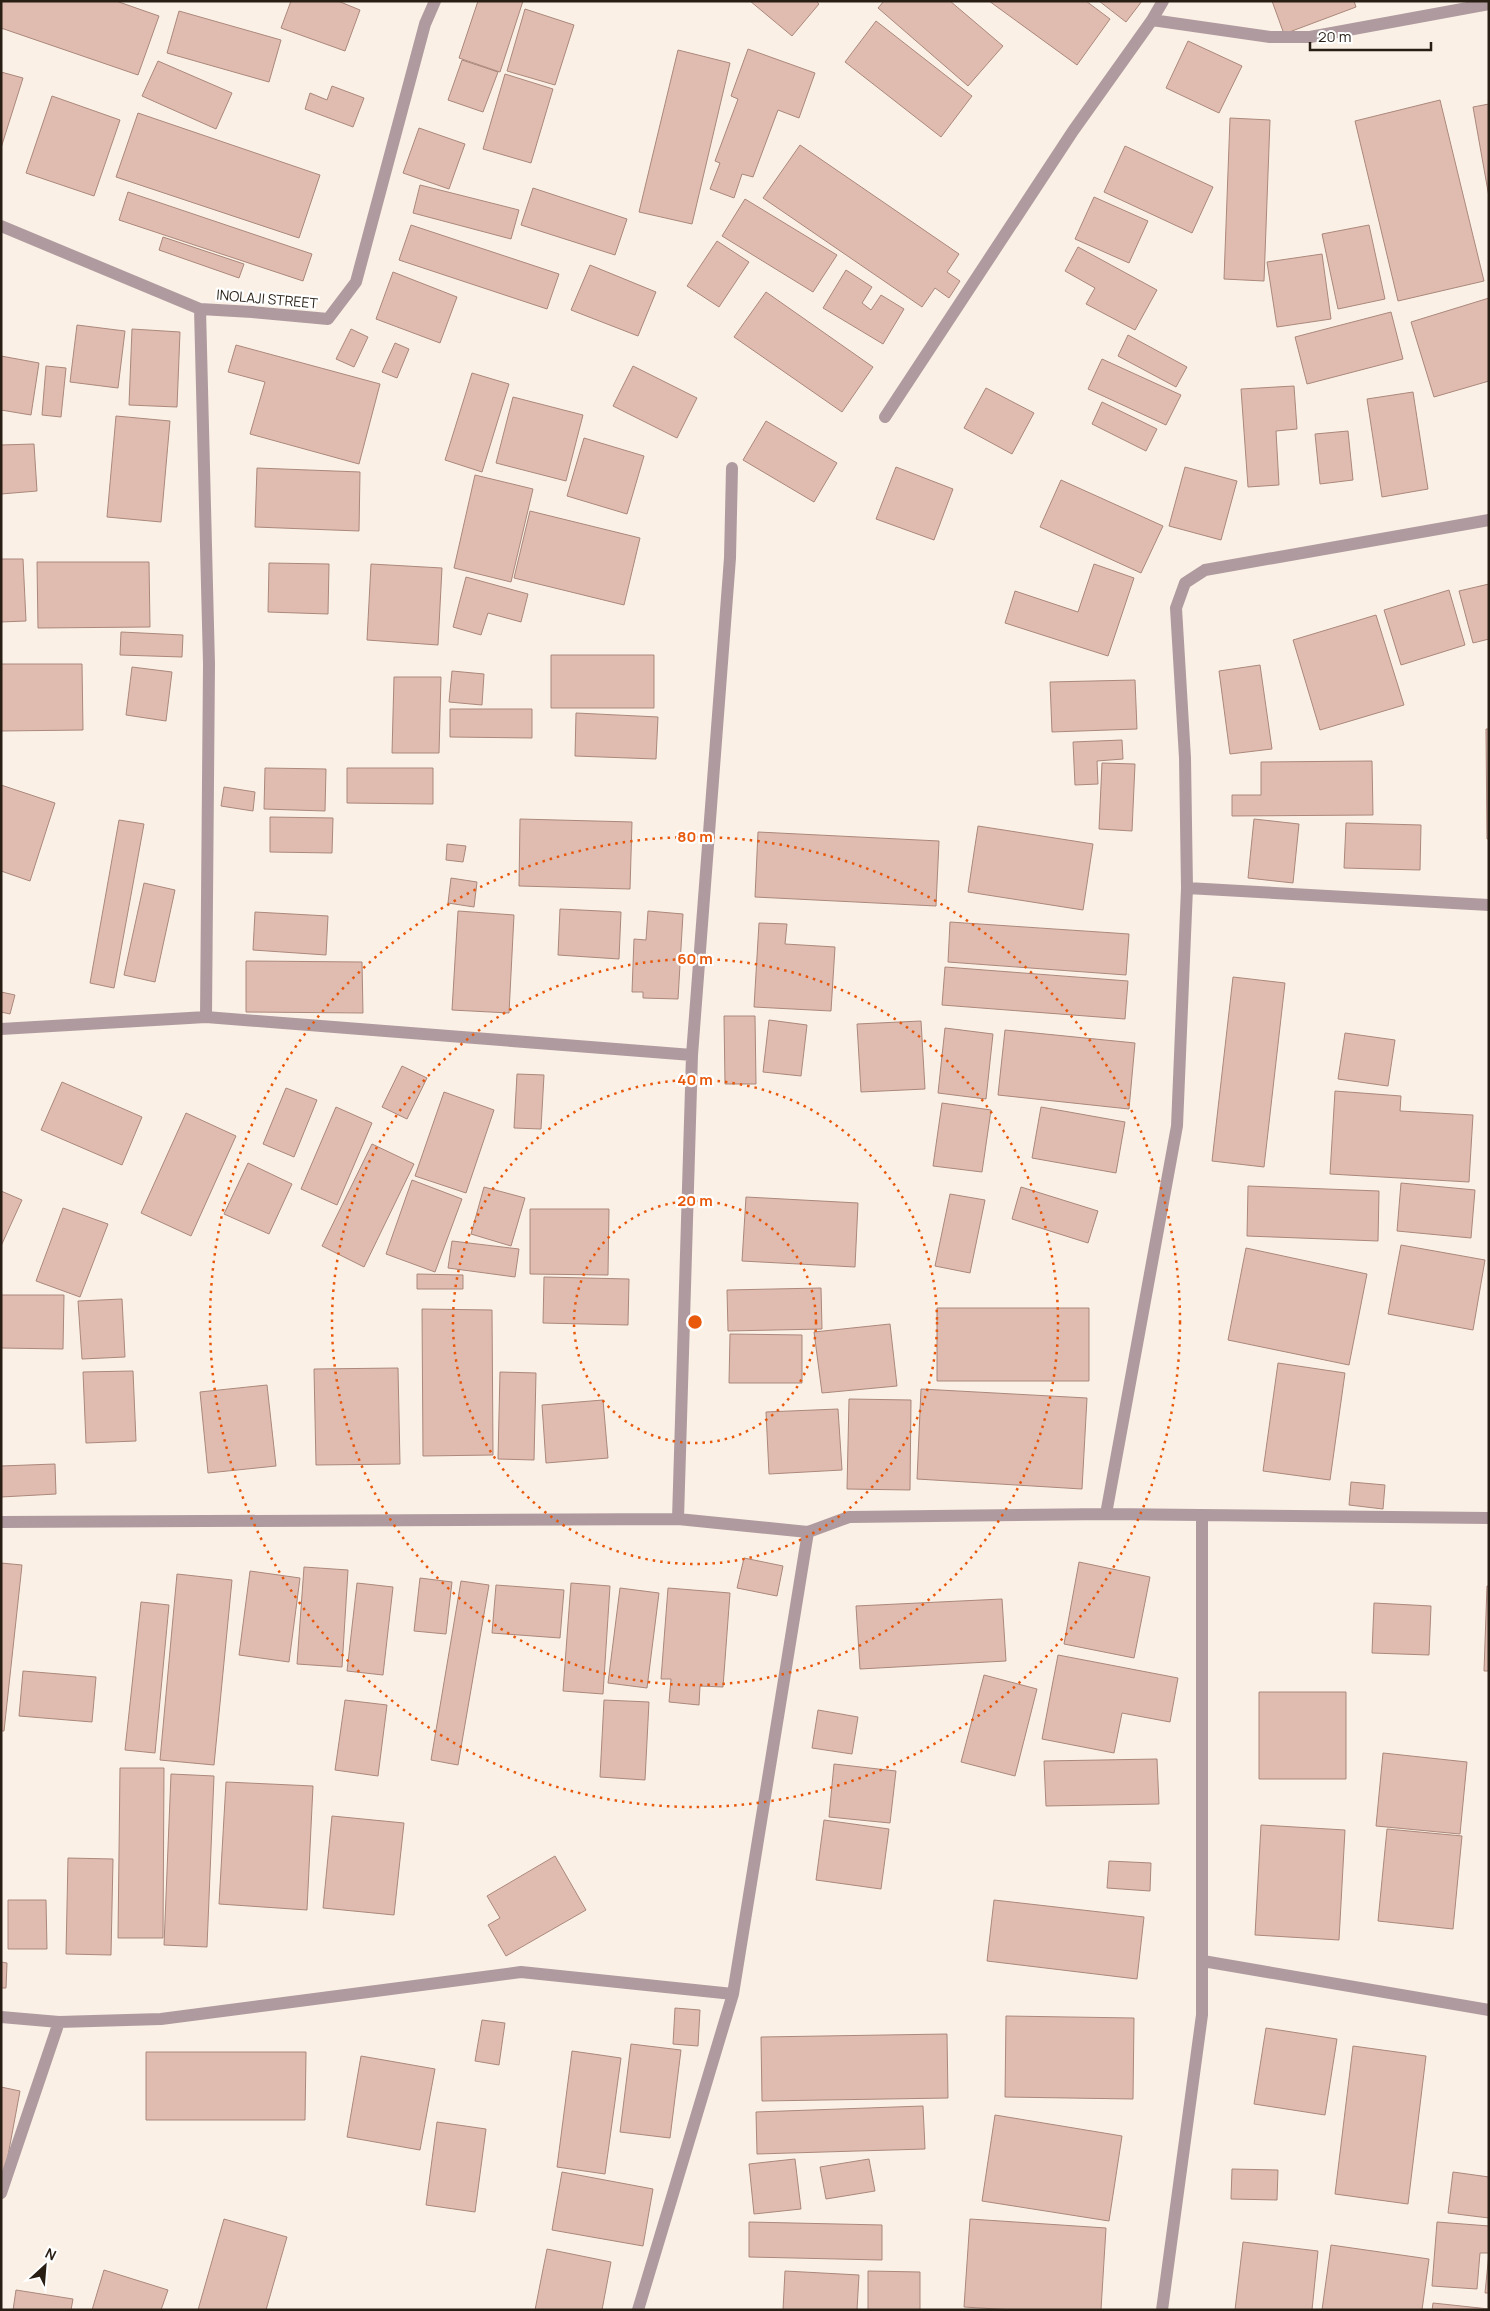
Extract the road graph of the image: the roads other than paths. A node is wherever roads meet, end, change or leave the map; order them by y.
1 (436, 1) edge
2 (1162, 1) edge
3 (1489, 4) edge
4 (1152, 20) junction
5 (1, 226) edge
6 (200, 309) junction
7 (885, 417) dead end
8 (732, 468) dead end
9 (1489, 520) edge
10 (1186, 888) junction
11 (1489, 905) edge
12 (206, 1017) junction
13 (1, 1029) edge
14 (692, 1055) junction
15 (1106, 1514) junction
16 (1202, 1516) junction
17 (1489, 1518) edge
18 (678, 1519) junction
19 (1, 1522) edge
20 (808, 1532) junction
21 (1203, 1961) junction
22 (733, 1994) junction
23 (1489, 2010) edge
24 (1, 2017) edge
25 (59, 2022) junction
26 (1, 2193) edge
27 (638, 2310) edge
28 (1162, 2310) edge

1 - 6 street, INOLAJI STREET
2 - 4 street
3 - 4 street
4 - 7 street
5 - 6 street, INOLAJI STREET
6 - 12 street
8 - 14 street
9 - 10 street
10 - 11 street
10 - 15 street
12 - 13 street
12 - 14 street
14 - 18 street
15 - 16 street
15 - 20 street
16 - 17 street
16 - 21 street
18 - 19 street
18 - 20 street
20 - 22 street
21 - 23 street
21 - 28 street
22 - 25 street
22 - 27 street
24 - 25 street
25 - 26 street

